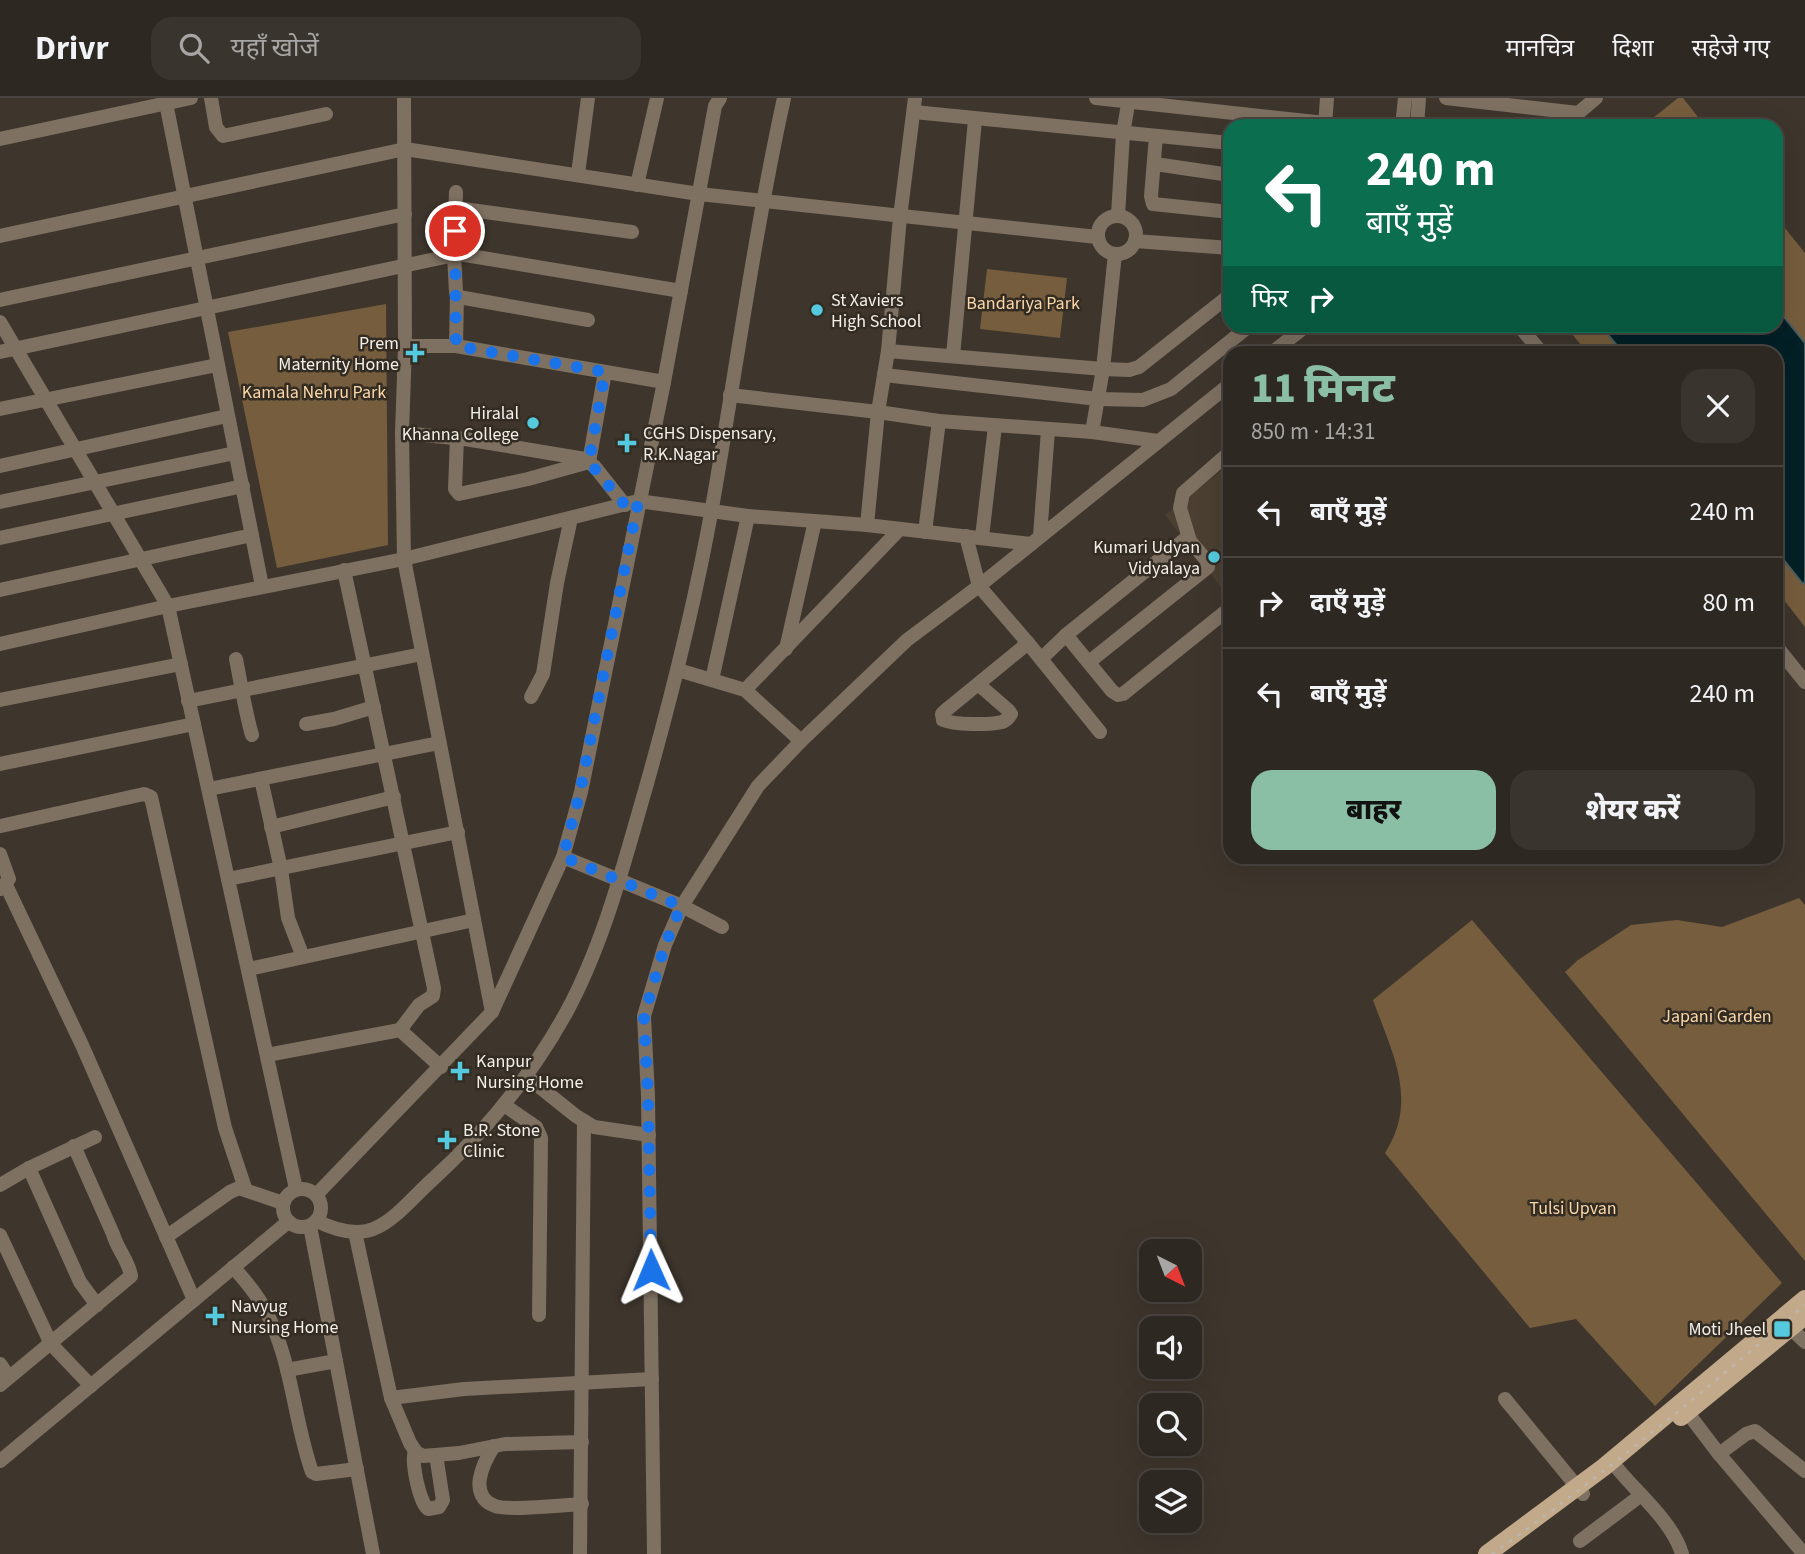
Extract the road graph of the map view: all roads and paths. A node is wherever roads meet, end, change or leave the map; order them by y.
1 (191, 98) edge
2 (211, 98) edge
3 (404, 98) edge
4 (588, 98) edge
5 (656, 98) edge
6 (784, 98) edge
7 (1096, 98) edge
8 (1327, 98) edge
9 (1405, 98) edge
10 (1419, 98) edge
11 (1446, 98) edge
12 (1596, 98) edge
13 (1129, 100) edge
14 (165, 101) edge
15 (716, 101) edge
16 (915, 105) edge
17 (1578, 113) junction
18 (326, 114) dead end
19 (1278, 119) edge
20 (1325, 119) edge
21 (1403, 119) edge
22 (1418, 119) edge
23 (1571, 119) edge
24 (975, 120) junction
25 (1124, 134) junction
26 (1156, 136) junction
27 (0, 139) edge
28 (1223, 142) edge
29 (405, 149) junction
30 (1155, 164) junction
31 (578, 174) junction
32 (1223, 174) edge
33 (637, 185) junction
34 (456, 192) dead end
35 (699, 194) junction
36 (184, 197) junction
37 (761, 202) junction
38 (456, 208) junction
39 (1223, 211) edge
40 (405, 214) junction
41 (1118, 215) junction
42 (900, 217) junction
43 (967, 224) junction
44 (632, 232) dead end
45 (0, 236) edge
46 (1097, 237) junction
47 (1135, 241) junction
48 (1223, 244) edge
49 (1115, 254) junction
50 (454, 255) junction
51 (196, 258) junction
52 (405, 264) junction
53 (681, 291) junction
54 (457, 295) junction
55 (0, 300) edge
56 (1223, 301) edge
57 (205, 308) junction
58 (588, 320) dead end
59 (0, 322) edge
60 (1240, 333) edge
61 (1297, 333) edge
62 (405, 346) junction
63 (456, 346) junction
64 (1223, 346) edge
65 (1223, 346) edge
66 (1280, 346) edge
67 (16, 349) junction
68 (888, 351) junction
69 (0, 352) edge
70 (953, 356) junction
71 (216, 365) junction
72 (1103, 369) junction
73 (605, 372) junction
74 (884, 376) junction
75 (664, 382) junction
76 (1223, 390) edge
77 (730, 395) junction
78 (1098, 399) junction
79 (46, 401) junction
80 (0, 409) edge
81 (878, 412) junction
82 (227, 416) junction
83 (939, 421) junction
84 (995, 426) junction
85 (1048, 430) junction
86 (1092, 432) junction
87 (402, 433) junction
88 (457, 438) junction
89 (1158, 441) junction
90 (75, 450) junction
91 (235, 453) junction
92 (1223, 458) edge
93 (589, 462) junction
94 (0, 466) edge
95 (94, 482) junction
96 (243, 486) junction
97 (0, 502) edge
98 (632, 503) junction
99 (711, 509) junction
100 (113, 513) junction
101 (748, 516) junction
102 (571, 518) junction
103 (815, 521) junction
104 (867, 525) junction
105 (899, 530) junction
106 (925, 532) junction
107 (252, 536) junction
108 (966, 536) junction
109 (982, 537) junction
110 (0, 538) edge
111 (1035, 540) junction
112 (1191, 541) junction
113 (404, 559) junction
114 (141, 560) junction
115 (344, 570) junction
116 (262, 586) junction
117 (979, 586) junction
118 (0, 590) edge
119 (168, 606) junction
120 (1223, 614) edge
121 (1066, 635) junction
122 (1028, 643) junction
123 (0, 644) edge
124 (786, 649) junction
125 (422, 654) junction
126 (1783, 655) edge
127 (236, 659) dead end
128 (1041, 659) junction
129 (1089, 663) junction
130 (181, 664) junction
131 (365, 666) junction
132 (678, 670) junction
133 (712, 680) junction
134 (1805, 682) edge
135 (978, 684) dead end
136 (242, 689) junction
137 (745, 690) junction
138 (531, 696) dead end
139 (0, 700) edge
140 (188, 701) junction
141 (374, 707) junction
142 (194, 724) junction
143 (306, 724) dead end
144 (1100, 732) dead end
145 (252, 736) dead end
146 (801, 741) junction
147 (439, 743) junction
148 (384, 754) junction
149 (0, 764) edge
150 (261, 779) junction
151 (208, 789) junction
152 (394, 797) junction
153 (0, 825) edge
154 (271, 827) junction
155 (458, 832) junction
156 (404, 844) junction
157 (0, 854) edge
158 (563, 857) junction
159 (281, 869) junction
160 (228, 879) junction
161 (620, 879) junction
162 (3, 887) edge
163 (681, 906) junction
164 (474, 920) junction
165 (722, 927) dead end
166 (421, 932) junction
167 (303, 957) junction
168 (249, 969) junction
169 (492, 1012) junction
170 (400, 1030) junction
171 (267, 1055) junction
172 (441, 1067) junction
173 (526, 1076) junction
174 (504, 1105) junction
175 (584, 1121) junction
176 (649, 1135) junction
177 (95, 1137) dead end
178 (74, 1146) junction
179 (29, 1168) junction
180 (0, 1185) edge
181 (245, 1188) junction
182 (296, 1189) junction
183 (317, 1194) junction
184 (283, 1203) junction
185 (288, 1222) junction
186 (313, 1223) junction
187 (355, 1233) junction
188 (0, 1235) edge
189 (166, 1237) junction
190 (233, 1267) junction
191 (1805, 1299) edge
192 (194, 1300) junction
193 (97, 1305) junction
194 (539, 1315) dead end
195 (1805, 1316) edge
196 (1785, 1324) junction
197 (1805, 1342) edge
198 (51, 1344) junction
199 (336, 1361) junction
200 (0, 1364) edge
201 (287, 1370) junction
202 (652, 1379) junction
203 (4, 1381) edge
204 (582, 1384) junction
205 (91, 1386) junction
206 (391, 1398) junction
207 (1505, 1399) dead end
208 (1687, 1412) junction
209 (582, 1442) junction
210 (1638, 1444) junction
211 (494, 1446) junction
212 (415, 1451) junction
213 (1719, 1454) junction
214 (436, 1455) junction
215 (0, 1461) edge
216 (1616, 1468) junction
217 (357, 1469) junction
218 (1805, 1471) edge
219 (1581, 1491) junction
220 (1640, 1496) junction
221 (582, 1504) junction
222 (1580, 1541) dead end
223 (373, 1554) edge
224 (580, 1554) edge
225 (654, 1554) edge
226 (1487, 1554) edge
227 (1500, 1554) edge
228 (1682, 1554) edge
229 (1804, 1554) edge

1 - 14 street
2 - 18 street
3 - 29 street
4 - 31 street
5 - 33 street
6 - 37 street
7 - 13 street
8 - 20 street
9 - 21 street
10 - 22 street
11 - 17 street
12 - 17 street
13 - 19 street
13 - 25 street
14 - 27 street
14 - 36 street
15 - 35 street
16 - 24 street
16 - 42 street
17 - 23 street
24 - 25 street
24 - 43 street
25 - 26 street
25 - 41 street
26 - 28 street
26 - 30 street
29 - 31 street
29 - 36 street
29 - 40 street
30 - 32 street
30 - 39 street
31 - 33 street
33 - 35 street
34 - 38 street
35 - 37 street
35 - 53 street
36 - 45 street
36 - 51 street
37 - 42 street
37 - 77 street
38 - 44 street
38 - 50 street
40 - 51 street
40 - 52 street
41 - 46 street
41 - 47 street
42 - 43 street
42 - 68 street
43 - 46 street
43 - 70 street
46 - 49 street
47 - 48 street
47 - 49 street
49 - 72 street
50 - 52 street
50 - 53 street
50 - 54 street
51 - 55 street
51 - 57 street
52 - 57 street
52 - 62 street
53 - 75 street
54 - 58 street
54 - 63 street
56 - 72 street
57 - 67 street
57 - 71 street
59 - 67 street
60 - 64 street
61 - 66 street
62 - 63 street
62 - 87 street
63 - 73 street
65 - 78 street
67 - 69 street
67 - 79 street
68 - 70 street
68 - 74 street
70 - 72 street
71 - 79 street
71 - 82 street
72 - 78 street
73 - 75 street
73 - 93 street
74 - 78 street
74 - 81 street
75 - 98 street
76 - 89 street
77 - 81 street
77 - 99 street
78 - 86 street
79 - 80 street
79 - 90 street
81 - 83 street
81 - 104 street
82 - 90 street
82 - 91 street
83 - 84 street
83 - 106 street
84 - 85 street
84 - 109 street
85 - 86 street
85 - 111 street
86 - 89 street
87 - 88 street
87 - 113 street
88 - 93 street
88 - 93 street
89 - 111 street
90 - 94 street
90 - 95 street
91 - 95 street
91 - 96 street
92 - 112 street
93 - 98 street
95 - 97 street
95 - 100 street
96 - 100 street
96 - 107 street
98 - 99 street
98 - 102 street
98 - 158 street
99 - 101 street
99 - 132 street
100 - 110 street
100 - 114 street
101 - 103 street
101 - 133 street
102 - 113 street
102 - 138 street
103 - 104 street
103 - 124 street
104 - 105 street
105 - 106 street
105 - 124 street
106 - 108 street
107 - 114 street
107 - 116 street
108 - 109 street
108 - 117 street
109 - 111 street
111 - 117 street
112 - 121 street
112 - 129 street
113 - 115 street
113 - 125 street
114 - 118 street
114 - 119 street
115 - 116 street
115 - 131 street
116 - 119 street
117 - 122 street
117 - 146 street
119 - 123 street
119 - 130 street
120 - 129 street
121 - 128 street
121 - 129 street
122 - 128 street
122 - 135 street
124 - 137 street
125 - 131 street
125 - 147 street
126 - 134 street
127 - 136 street
128 - 144 street
130 - 139 street
130 - 140 street
131 - 136 street
131 - 141 street
132 - 133 street
132 - 161 street
133 - 137 street
136 - 140 street
136 - 145 street
137 - 146 street
140 - 142 street
141 - 143 street
141 - 148 street
142 - 149 street
142 - 151 street
146 - 163 street
147 - 148 street
147 - 155 street
148 - 150 street
148 - 152 street
150 - 151 street
150 - 154 street
151 - 160 street
152 - 154 street
152 - 156 street
153 - 157 street
153 - 181 street
154 - 159 street
155 - 156 street
155 - 164 street
156 - 159 street
156 - 166 street
157 - 162 street
158 - 161 street
158 - 169 street
159 - 160 street
159 - 167 street
160 - 168 street
161 - 163 street
161 - 173 street
162 - 189 street
163 - 165 street
163 - 176 street
164 - 166 street
164 - 169 street
166 - 167 street
166 - 170 street
167 - 168 street
168 - 171 street
169 - 172 street
170 - 171 street
170 - 172 street
171 - 182 street
172 - 183 street
173 - 174 street
173 - 175 street
174 - 187 street
174 - 194 street
175 - 176 street
175 - 204 street
176 - 202 street
177 - 178 street
178 - 179 street
178 - 193 street
179 - 180 street
179 - 193 street
181 - 184 street
181 - 189 street
182 - 183 street
182 - 184 street
183 - 186 street
184 - 185 street
185 - 186 street
185 - 190 street
186 - 187 street
186 - 199 street
187 - 206 street
188 - 198 street
189 - 192 street
190 - 192 street
190 - 201 street
191 - 196 main road
192 - 205 street
193 - 198 street
195 - 196 main road
196 - 197 street
196 - 208 main road
196 - 210 main road
198 - 203 street
198 - 205 street
199 - 201 street
199 - 217 street
200 - 203 street
201 - 217 street
202 - 204 street
202 - 225 street
204 - 206 street
204 - 209 street
205 - 215 street
206 - 212 street
207 - 219 street
208 - 210 main road
208 - 213 street
209 - 211 street
209 - 221 street
210 - 216 main road
210 - 219 main road
211 - 214 street
211 - 221 street
212 - 214 street
212 - 214 street
213 - 218 street
213 - 229 street
216 - 219 main road
216 - 220 street
217 - 223 street
219 - 226 main road
219 - 227 main road
220 - 222 street
220 - 228 street
221 - 224 street

